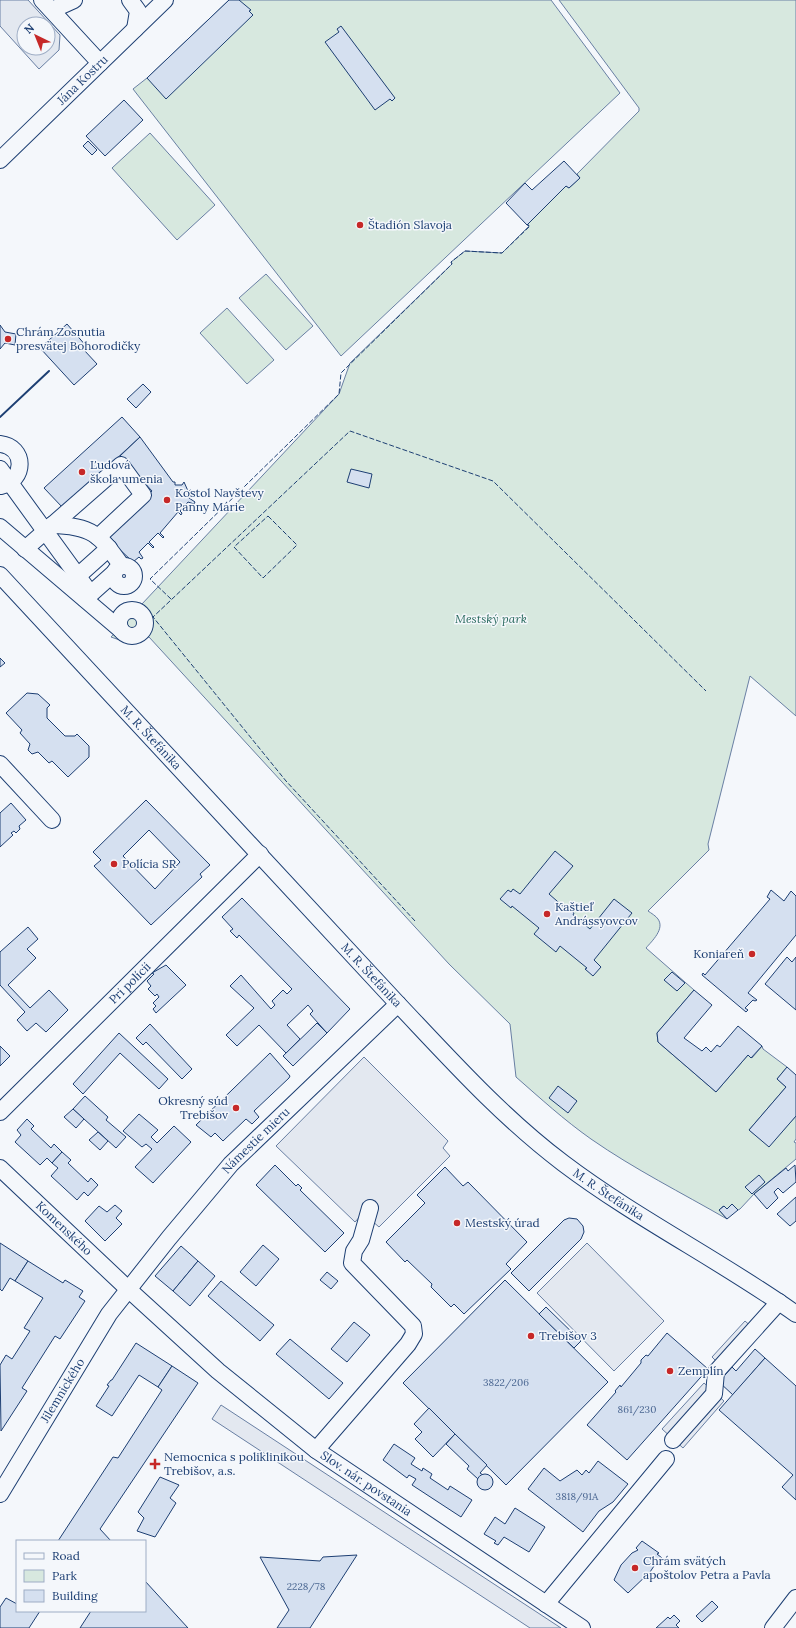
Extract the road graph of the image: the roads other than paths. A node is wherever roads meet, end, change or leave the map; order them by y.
1 (74, 0) edge
2 (130, 0) edge
3 (165, 0) edge
4 (47, 5) edge
5 (135, 29) junction
6 (100, 63) junction
7 (0, 160) edge
8 (0, 444) edge
9 (0, 469) edge
10 (5, 484) edge
11 (0, 527) edge
12 (48, 528) junction
13 (25, 549) junction
14 (113, 555) junction
15 (0, 575) edge
16 (73, 580) junction
17 (87, 596) junction
18 (131, 610) junction
19 (121, 630) junction
20 (0, 764) edge
21 (52, 820) dead end
22 (260, 854) junction
23 (398, 1004) junction
24 (0, 1112) edge
25 (0, 1168) edge
26 (370, 1208) dead end
27 (128, 1289) junction
28 (779, 1302) junction
29 (796, 1314) edge
30 (673, 1440) dead end
31 (316, 1450) junction
32 (666, 1459) dead end
33 (0, 1494) edge
34 (796, 1598) edge
35 (546, 1604) junction
36 (582, 1628) edge
37 (773, 1628) edge

1 - 4 street
2 - 5 street
3 - 5 street, Jána Kostru
4 - 6 street
5 - 6 street, Jána Kostru
6 - 7 street, Jána Kostru
8 - 10 street
9 - 10 street
10 - 12 street
11 - 13 street
12 - 13 street
12 - 14 street
12 - 14 street
12 - 16 street
13 - 16 street
14 - 16 street
14 - 17 street
14 - 18 street
15 - 22 street, M. R. Štefánika
16 - 17 street
17 - 19 street
18 - 19 street
18 - 19 street
20 - 21 street
22 - 23 street, M. R. Štefánika
22 - 24 street, Pri polícii
23 - 27 street, Námestie mieru
23 - 28 street, M. R. Štefánika
25 - 27 street, Komenského
26 - 31 street
27 - 31 street, Slov. nár. povstania
27 - 33 street, Jilemnického
28 - 29 street, M. R. Štefánika
28 - 30 street
31 - 35 street, Slov. nár. povstania
32 - 35 street
34 - 37 street
35 - 36 street, Slov. nár. povstania

